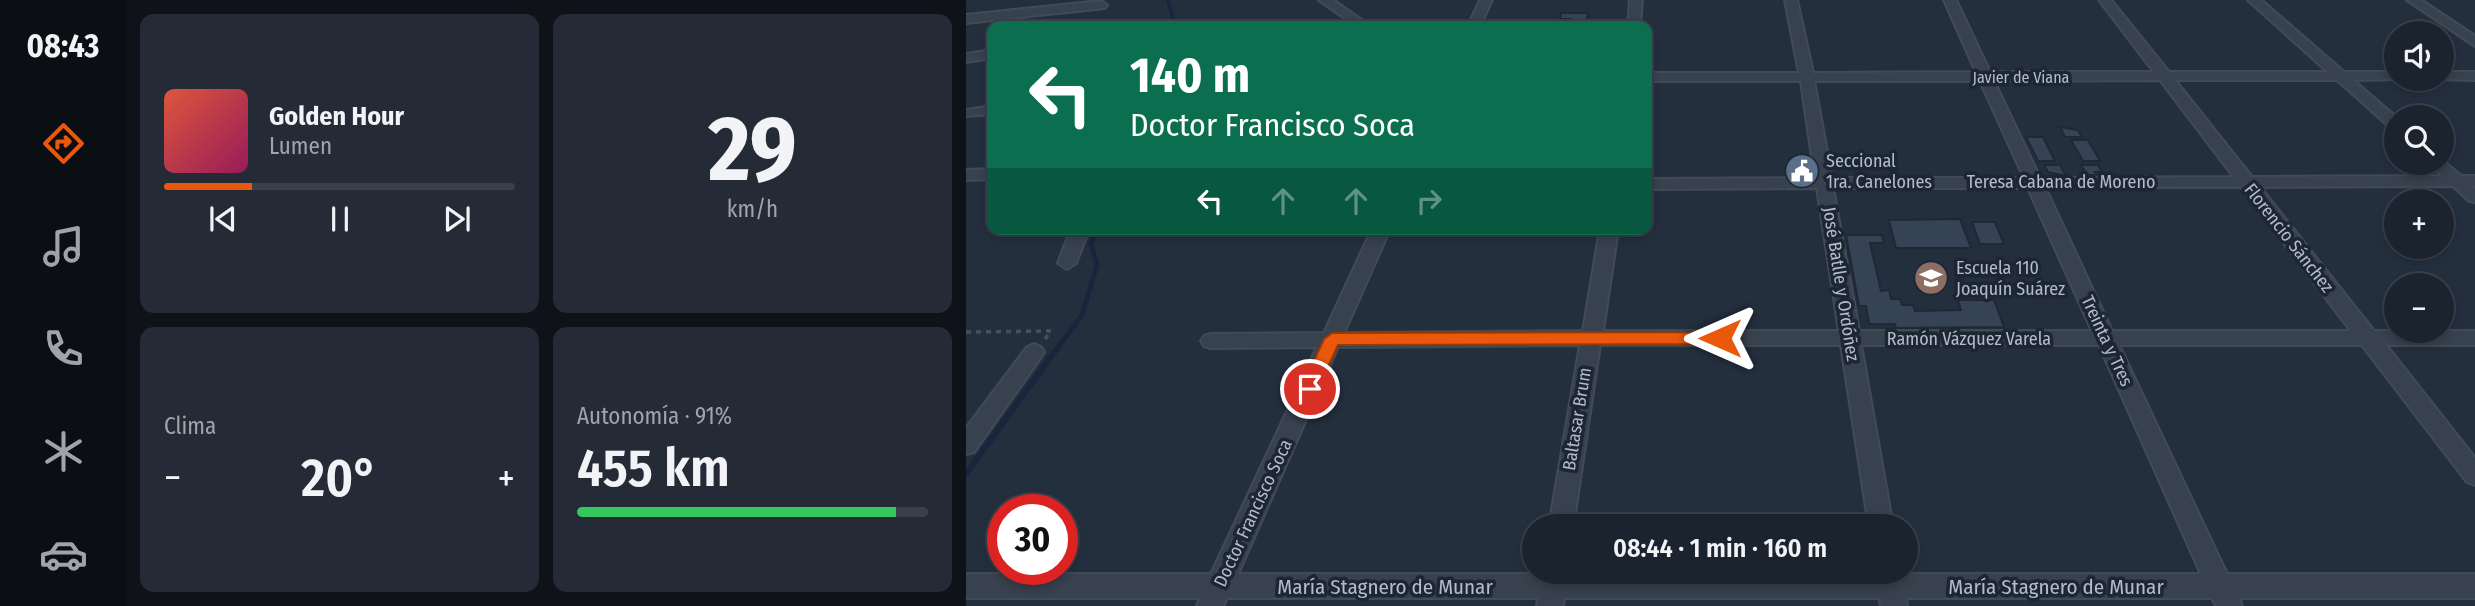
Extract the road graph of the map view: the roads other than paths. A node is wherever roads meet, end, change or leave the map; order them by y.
1 (1326, 0) edge
2 (1351, 0) edge
3 (1486, 0) edge
4 (1636, 0) edge
5 (1791, 0) edge
6 (1950, 0) edge
7 (2105, 0) edge
8 (2254, 0) edge
9 (2413, 0) edge
10 (977, 5) dead end
11 (1101, 5) dead end
12 (966, 16) edge
13 (1357, 21) edge
14 (1476, 21) edge
15 (1634, 21) edge
16 (2475, 42) edge
17 (987, 55) edge
18 (966, 58) edge
19 (987, 66) edge
20 (966, 68) edge
21 (2164, 76) junction
22 (2342, 76) junction
23 (2384, 76) edge
24 (2454, 76) edge
25 (2475, 76) edge
26 (1652, 77) edge
27 (1986, 77) junction
28 (1807, 78) junction
29 (987, 111) edge
30 (970, 113) dead end
31 (2384, 114) edge
32 (987, 174) edge
33 (966, 175) edge
34 (2451, 175) edge
35 (2033, 181) junction
36 (2458, 181) junction
37 (2475, 181) edge
38 (2246, 182) junction
39 (1824, 183) junction
40 (1652, 184) edge
41 (2475, 197) edge
42 (1078, 235) edge
43 (1378, 235) edge
44 (1608, 235) edge
45 (1067, 263) dead end
46 (1589, 338) junction
47 (2367, 338) junction
48 (2475, 338) edge
49 (1332, 339) junction
50 (1850, 339) junction
51 (2106, 339) junction
52 (1211, 341) dead end
53 (1034, 352) road end
54 (966, 445) edge
55 (2475, 475) edge
56 (1563, 514) edge
57 (1879, 514) edge
58 (966, 586) edge
59 (2475, 586) edge
60 (1552, 589) edge
61 (1891, 589) edge
62 (2225, 596) edge
63 (1215, 597) edge

1 - 2 street
1 - 13 street
3 - 14 street
4 - 15 street
5 - 28 street, José Batlle y Ordóñez
6 - 27 street, Treinta y Tres
7 - 21 street, Florencio Sánchez
8 - 22 street
9 - 16 street
10 - 12 street
11 - 12 street
17 - 18 street
19 - 20 street
21 - 22 street, Javier de Viana
21 - 27 street, Javier de Viana
21 - 38 street, Florencio Sánchez
22 - 23 street, Javier de Viana
22 - 31 street
24 - 25 street
26 - 28 street, Javier de Viana
27 - 28 street, Javier de Viana
27 - 35 street, Treinta y Tres
28 - 39 street, José Batlle y Ordóñez
29 - 30 street
32 - 33 street
34 - 36 street
35 - 38 street, Teresa Cabana de Moreno
35 - 39 street, Teresa Cabana de Moreno
35 - 51 street, Treinta y Tres
36 - 37 street, Teresa Cabana de Moreno
36 - 38 street, Teresa Cabana de Moreno
36 - 41 street
38 - 47 street, Florencio Sánchez
39 - 40 street, Teresa Cabana de Moreno
39 - 50 street, José Batlle y Ordóñez
42 - 45 street
43 - 49 street, Doctor Francisco Soca
44 - 46 street, Baltasar Brum
46 - 49 street, Ramón Vázquez Varela
46 - 50 street, Ramón Vázquez Varela
46 - 56 street, Baltasar Brum
47 - 48 street, Ramón Vázquez Varela
47 - 51 street, Ramón Vázquez Varela
47 - 55 street, Florencio Sánchez
49 - 52 street, Ramón Vázquez Varela
49 - 63 street, Doctor Francisco Soca
50 - 51 street, Ramón Vázquez Varela
50 - 57 street, José Batlle y Ordóñez
51 - 62 street, Treinta y Tres
53 - 54 street
58 - 63 street, María Stagnero de Munar
59 - 62 street, María Stagnero de Munar
60 - 61 street, María Stagnero de Munar
60 - 63 street, María Stagnero de Munar
61 - 62 street, María Stagnero de Munar

